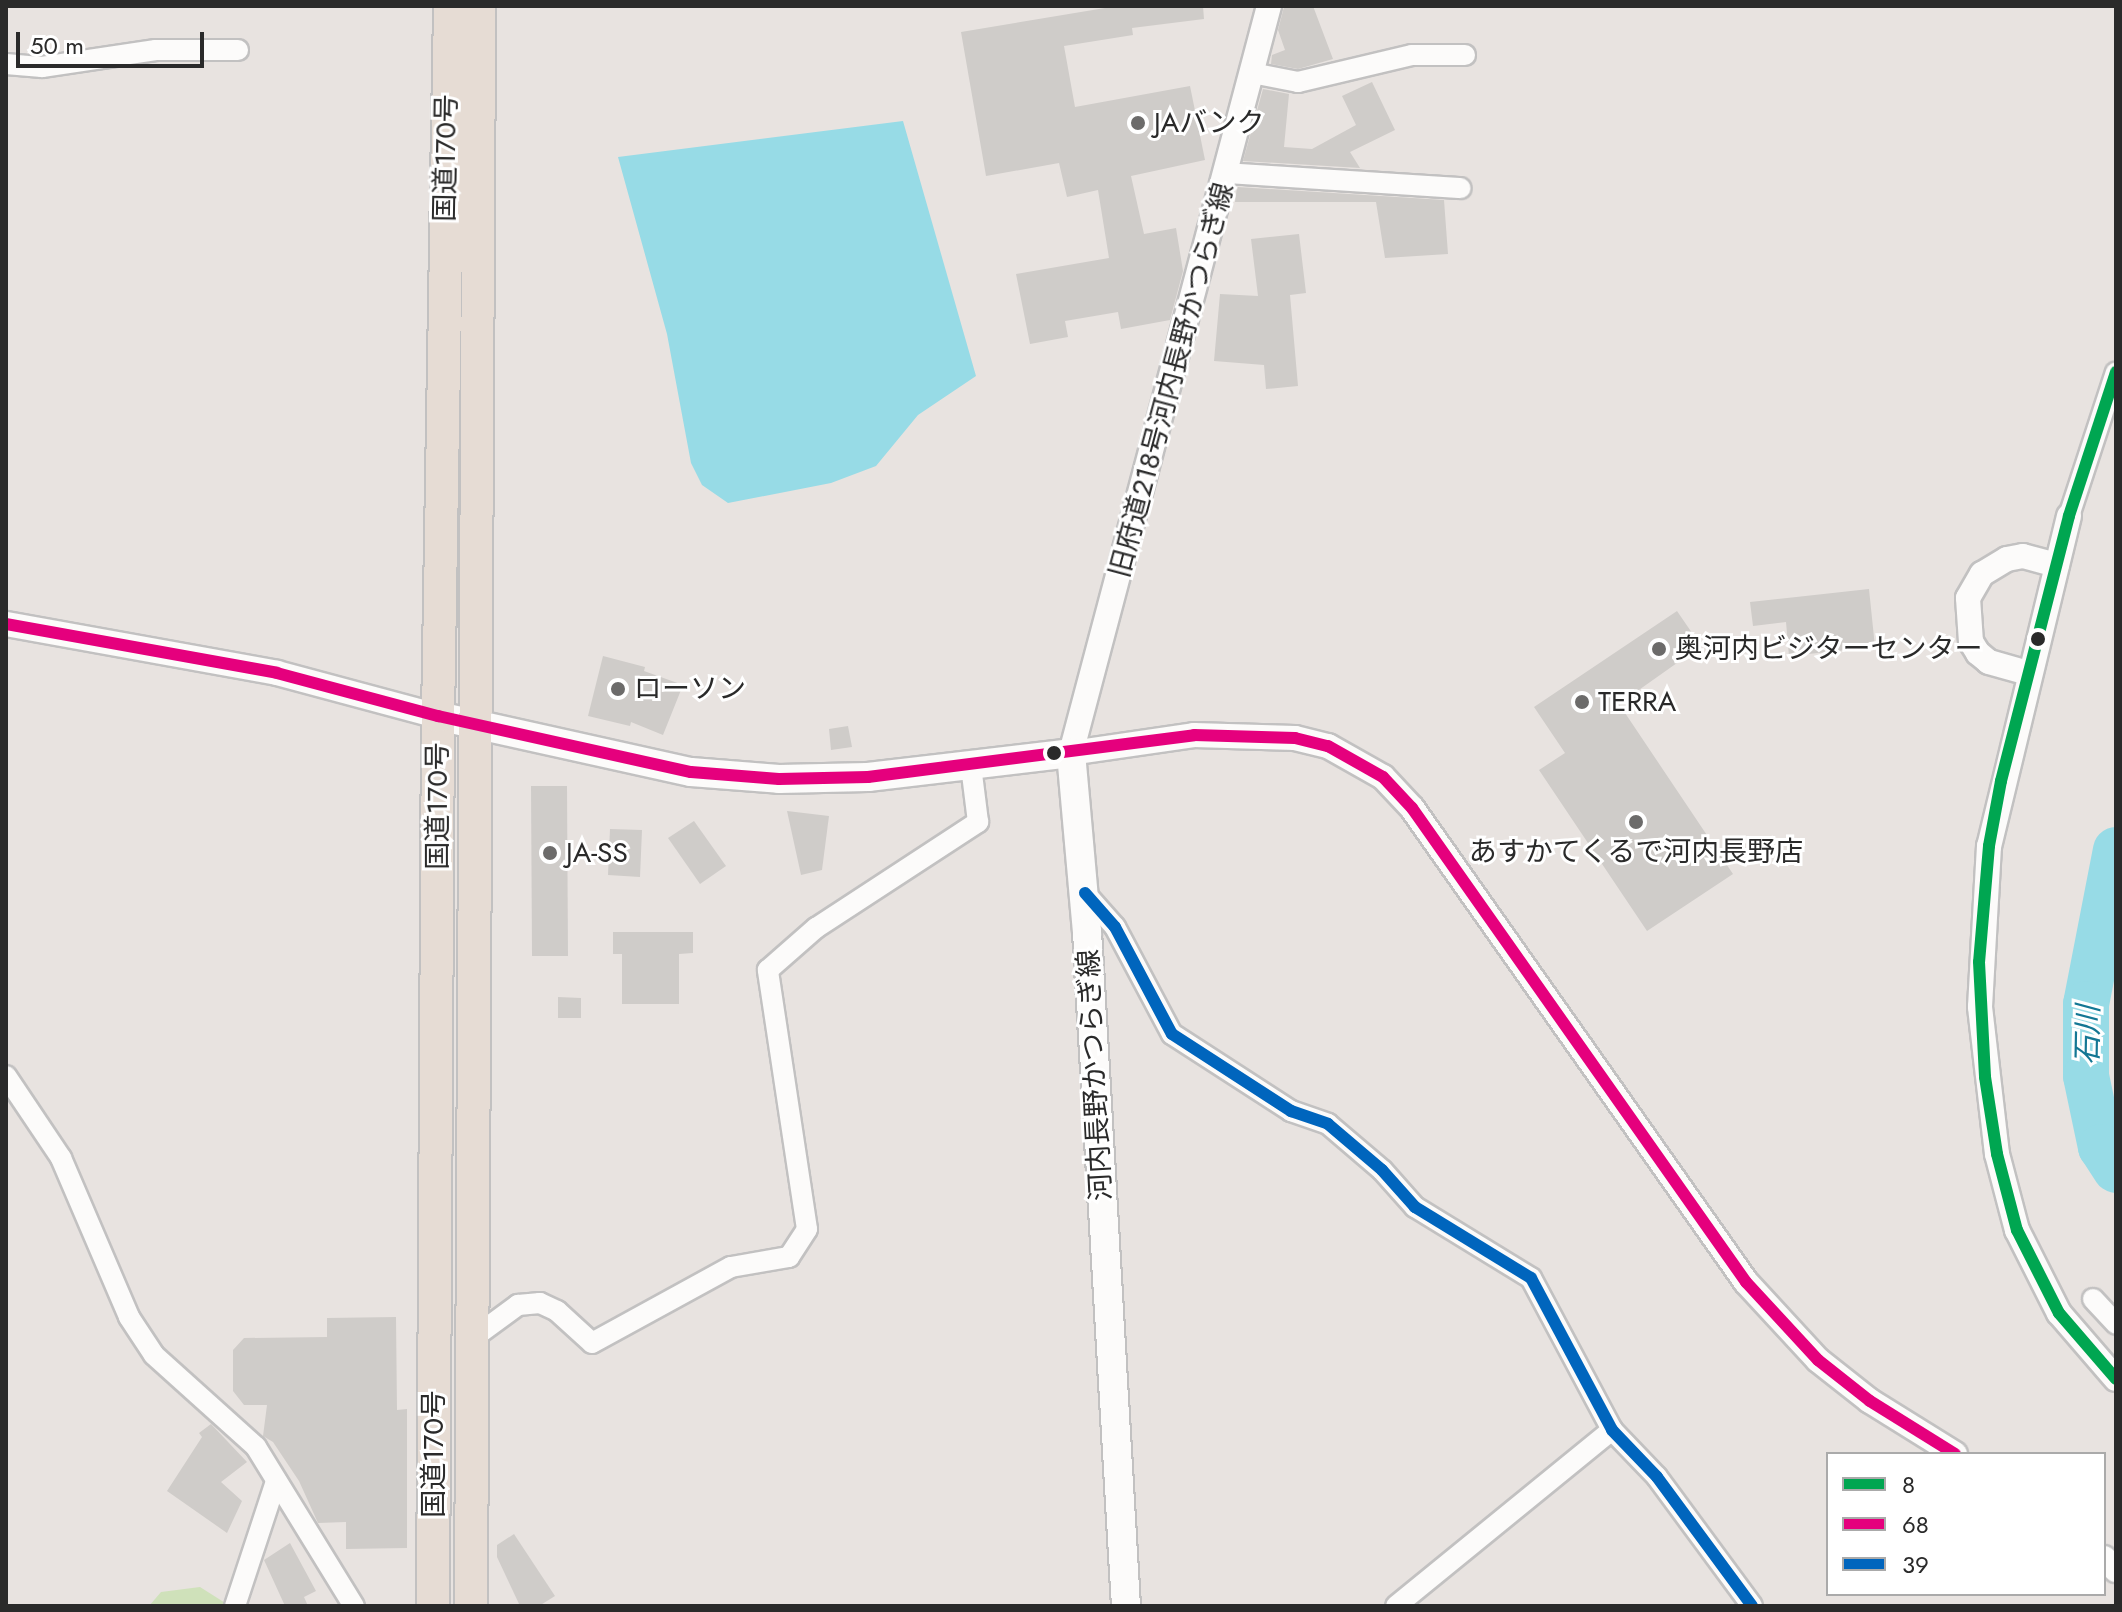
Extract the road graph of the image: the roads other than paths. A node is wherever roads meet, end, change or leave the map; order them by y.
1 (450, 6) edge
2 (479, 6) edge
3 (1269, 6) edge
4 (238, 50) dead end
5 (1465, 55) dead end
6 (6, 64) edge
7 (1252, 73) junction
8 (1226, 173) junction
9 (1461, 188) dead end
10 (2116, 372) edge
11 (2069, 516) joint
12 (2057, 565) junction
13 (6, 624) edge
14 (2028, 673) junction
15 (438, 716) junction
16 (474, 721) junction
17 (1071, 753) junction
18 (971, 766) junction
19 (1083, 891) junction
20 (6, 1076) edge
21 (2093, 1299) dead end
22 (2116, 1324) edge
23 (473, 1338) junction
24 (2116, 1379) edge
25 (1612, 1430) junction
26 (1952, 1452) edge
27 (276, 1481) junction
28 (235, 1606) edge
29 (354, 1606) edge
30 (433, 1606) edge
31 (471, 1606) edge
32 (1126, 1606) edge
33 (1396, 1606) edge
34 (1752, 1606) edge

1 - 15 highway, 国道170号
2 - 16 highway, 国道170号
3 - 7 street, 旧府道218号河内長野かつらぎ線
4 - 6 street
5 - 7 street
7 - 8 street, 旧府道218号河内長野かつらぎ線
8 - 9 street
8 - 17 street, 旧府道218号河内長野かつらぎ線
10 - 11 street
11 - 12 street
12 - 14 street
12 - 14 street
13 - 15 street
14 - 24 street
15 - 16 main road
15 - 30 highway, 国道170号
16 - 18 main road
16 - 23 highway, 国道170号
17 - 18 main road
17 - 19 main road, 河内長野かつらぎ線
17 - 26 street
18 - 23 street
19 - 25 street
19 - 32 main road, 河内長野かつらぎ線
20 - 27 street
21 - 22 street
23 - 31 highway, 国道170号
25 - 33 street
25 - 34 street
27 - 28 street
27 - 29 street

